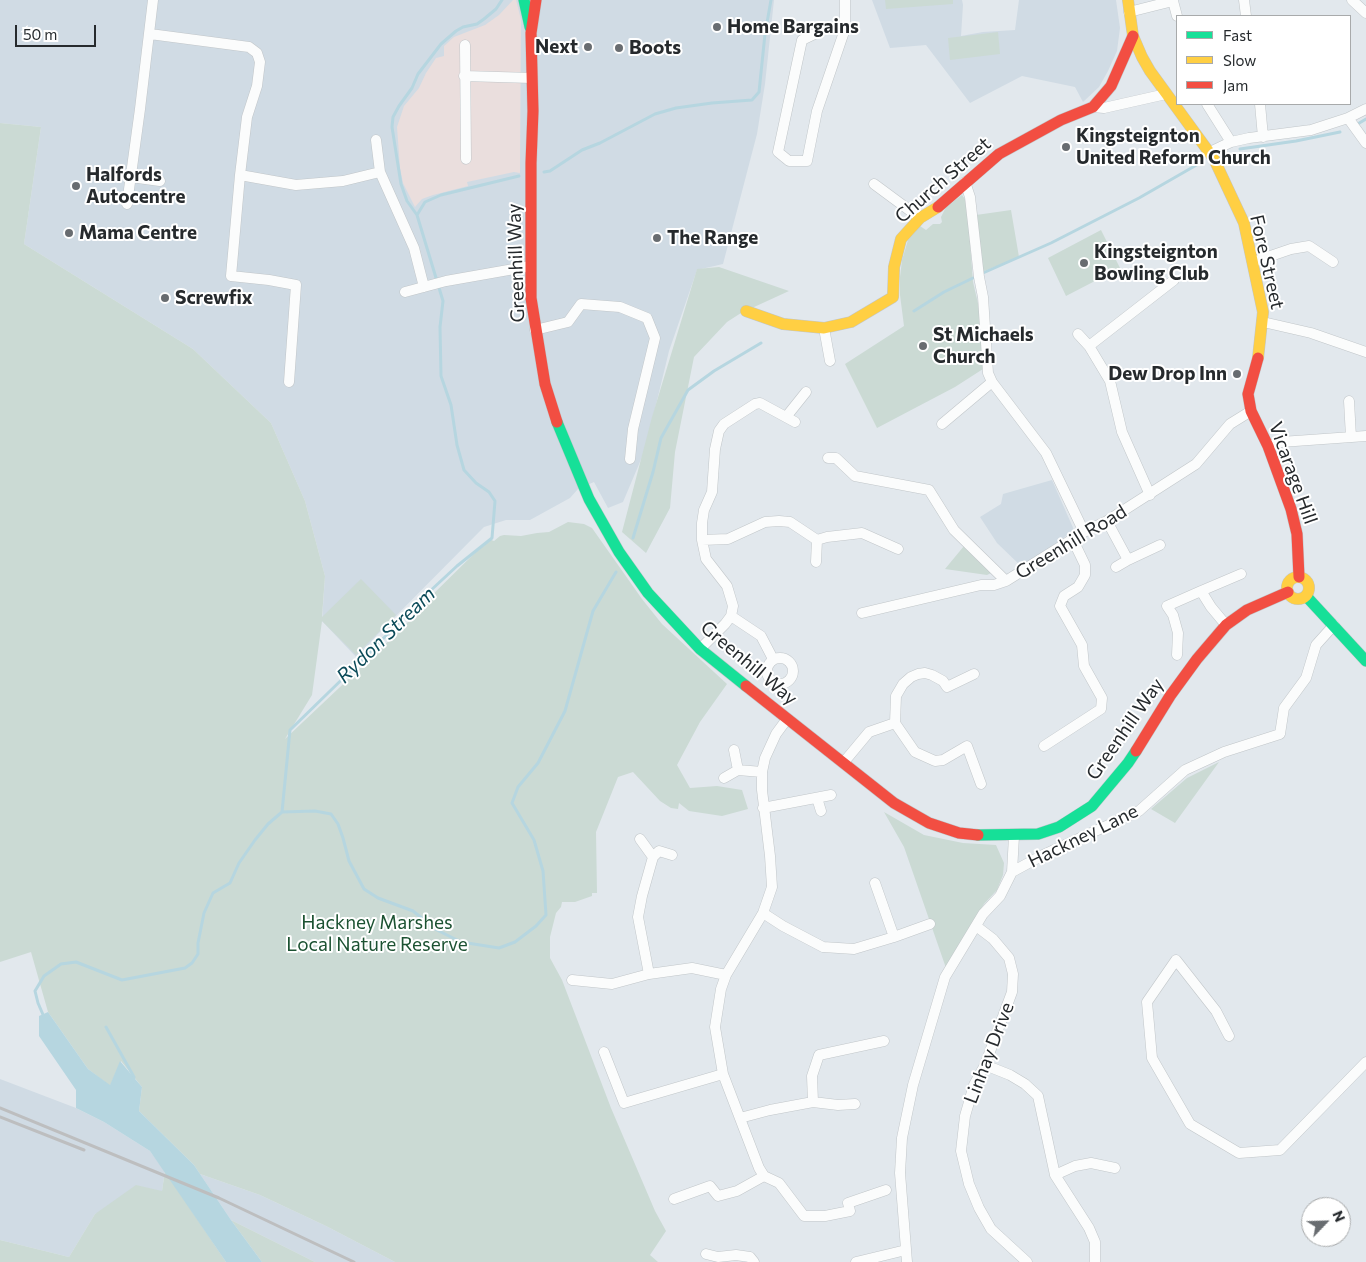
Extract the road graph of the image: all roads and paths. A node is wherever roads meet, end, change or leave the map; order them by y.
1 (153, 0) edge
2 (524, 0) edge
3 (536, 0) edge
4 (845, 0) edge
5 (1128, 0) edge
6 (1244, 0) edge
7 (1352, 0) edge
8 (1129, 12) junction
9 (1366, 13) edge
10 (1177, 15) edge
11 (1246, 15) edge
12 (845, 29) junction
13 (531, 33) junction
14 (150, 34) junction
15 (1133, 36) junction
16 (465, 44) dead end
17 (464, 76) junction
18 (532, 78) junction
19 (1166, 94) junction
20 (1207, 105) edge
21 (1260, 105) edge
22 (1093, 106) junction
23 (1366, 110) edge
24 (1348, 118) junction
25 (1263, 137) junction
26 (376, 140) dead end
27 (1231, 142) junction
28 (1366, 143) edge
29 (1210, 152) junction
30 (466, 159) dead end
31 (380, 172) junction
32 (240, 175) junction
33 (131, 177) junction
34 (160, 181) dead end
35 (965, 182) junction
36 (874, 184) dead end
37 (127, 204) dead end
38 (920, 218) junction
39 (1253, 262) junction
40 (1333, 262) dead end
41 (531, 266) junction
42 (1174, 280) dead end
43 (424, 287) junction
44 (406, 292) dead end
45 (746, 311) dead end
46 (1263, 322) junction
47 (824, 328) junction
48 (535, 330) junction
49 (1078, 334) dead end
50 (1089, 346) junction
51 (1366, 352) edge
52 (830, 361) dead end
53 (289, 382) dead end
54 (992, 382) junction
55 (806, 392) dead end
56 (1349, 401) dead end
57 (1251, 411) junction
58 (942, 424) dead end
59 (1366, 436) edge
60 (1351, 437) junction
61 (1268, 446) junction
62 (828, 458) dead end
63 (630, 459) dead end
64 (1150, 494) junction
65 (1108, 521) junction
66 (1084, 532) junction
67 (702, 540) junction
68 (817, 540) junction
69 (1073, 540) junction
70 (1160, 545) dead end
71 (898, 549) dead end
72 (1128, 560) junction
73 (816, 562) dead end
74 (1116, 567) dead end
75 (1240, 574) dead end
76 (1299, 577) junction
77 (1006, 581) junction
78 (1201, 591) junction
79 (1288, 592) junction
80 (1306, 596) junction
81 (862, 613) dead end
82 (731, 616) junction
83 (1226, 625) junction
84 (1334, 625) junction
85 (700, 649) junction
86 (1177, 656) dead end
87 (773, 659) dead end
88 (1366, 661) edge
89 (974, 674) dead end
90 (787, 719) junction
91 (895, 723) junction
92 (1044, 746) dead end
93 (734, 750) dead end
94 (844, 762) junction
95 (738, 770) junction
96 (762, 772) junction
97 (724, 778) dead end
98 (981, 784) dead end
99 (831, 794) dead end
100 (817, 798) junction
101 (763, 808) junction
102 (821, 811) dead end
103 (1014, 836) junction
104 (640, 839) dead end
105 (672, 855) dead end
106 (653, 857) junction
107 (1012, 872) junction
108 (875, 883) dead end
109 (762, 913) junction
110 (930, 924) dead end
111 (976, 926) junction
112 (894, 937) junction
113 (649, 974) junction
114 (726, 975) junction
115 (572, 980) dead end
116 (1229, 1036) dead end
117 (884, 1041) dead end
118 (604, 1052) dead end
119 (1366, 1062) edge
120 (984, 1065) junction
121 (723, 1074) junction
122 (813, 1102) junction
123 (855, 1104) dead end
124 (740, 1118) junction
125 (1115, 1168) dead end
126 (1056, 1175) junction
127 (764, 1176) junction
128 (886, 1190) dead end
129 (674, 1199) dead end
130 (906, 1250) junction
131 (706, 1254) dead end
132 (1024, 1261) edge
133 (754, 1262) edge
134 (856, 1262) edge
135 (907, 1262) edge
136 (1094, 1262) edge

1 - 14 street
2 - 13 main road, Greenhill Way
3 - 13 main road, Greenhill Way
4 - 12 street
5 - 8 main road, Fore Street
6 - 11 street
7 - 9 street
8 - 10 street
8 - 15 main road, Fore Street
12 - 12 street
13 - 18 main road, Greenhill Way
14 - 32 street
14 - 33 street
15 - 19 main road, Fore Street
15 - 22 main road, Church Street
16 - 17 street
17 - 18 street
17 - 30 street
18 - 41 main road, Greenhill Way
19 - 22 street, Church Street
19 - 29 main road, Fore Street
20 - 27 street
21 - 25 street
22 - 35 main road, Church Street
23 - 24 street
24 - 25 street
24 - 28 street
25 - 27 street
26 - 31 street
27 - 29 street
29 - 39 main road, Fore Street
31 - 32 street
31 - 43 street
32 - 53 street
33 - 34 street
33 - 37 street
35 - 38 main road, Church Street
35 - 54 street
36 - 38 street
38 - 47 main road, Church Street
39 - 40 street
39 - 46 main road, Fore Street
41 - 43 street
41 - 48 main road, Greenhill Way
42 - 50 street
43 - 44 street
45 - 47 main road, Church Street
46 - 51 street
46 - 57 main road, Fore Street
47 - 52 street
48 - 63 street
48 - 85 main road, Greenhill Way
49 - 50 street
50 - 64 street
54 - 58 street
54 - 66 street
55 - 67 street
56 - 60 street
57 - 61 main road, Vicarage Hill
57 - 64 street, Greenhill Road
59 - 60 street
60 - 61 street
61 - 76 main road, Vicarage Hill
62 - 77 street
64 - 65 street, Greenhill Road
65 - 66 street, Greenhill Road
65 - 72 street
66 - 69 street, Greenhill Road
67 - 68 street
67 - 82 street
68 - 71 street
68 - 73 street
69 - 77 street, Greenhill Road
69 - 92 street
70 - 72 street
72 - 74 street
75 - 78 street
76 - 79 main road
76 - 80 main road, Vicarage Hill
77 - 81 street, Greenhill Road
78 - 83 street
78 - 86 street
79 - 80 main road
79 - 83 main road, Greenhill Way
80 - 84 main road, Vicarage Hill
82 - 85 street
82 - 87 street
83 - 103 main road, Greenhill Way
84 - 88 main road, Vicarage Hill
84 - 107 street, Hackney Lane
85 - 90 main road, Greenhill Way
89 - 91 street
90 - 94 main road, Greenhill Way
90 - 96 street
91 - 94 street
91 - 98 street
93 - 95 street
94 - 103 main road, Greenhill Way
95 - 96 street
95 - 97 street
96 - 101 street
99 - 100 street
100 - 101 street
100 - 102 street
101 - 109 street
103 - 107 street, Hackney Lane
104 - 106 street
105 - 106 street
106 - 113 street
107 - 111 street, Hackney Lane
108 - 112 street
109 - 112 street
109 - 114 street
110 - 112 street
111 - 120 street, Linhay Drive
111 - 130 street, Hackney Lane
113 - 114 street
113 - 115 street
114 - 121 street
116 - 119 street
117 - 122 street
118 - 121 street
120 - 126 street
120 - 132 street, Linhay Drive
121 - 124 street
122 - 123 street
122 - 124 street
124 - 127 street
125 - 126 street
126 - 136 street
127 - 128 street
127 - 129 street
130 - 134 street
130 - 135 street, Hackney Lane
131 - 133 street

